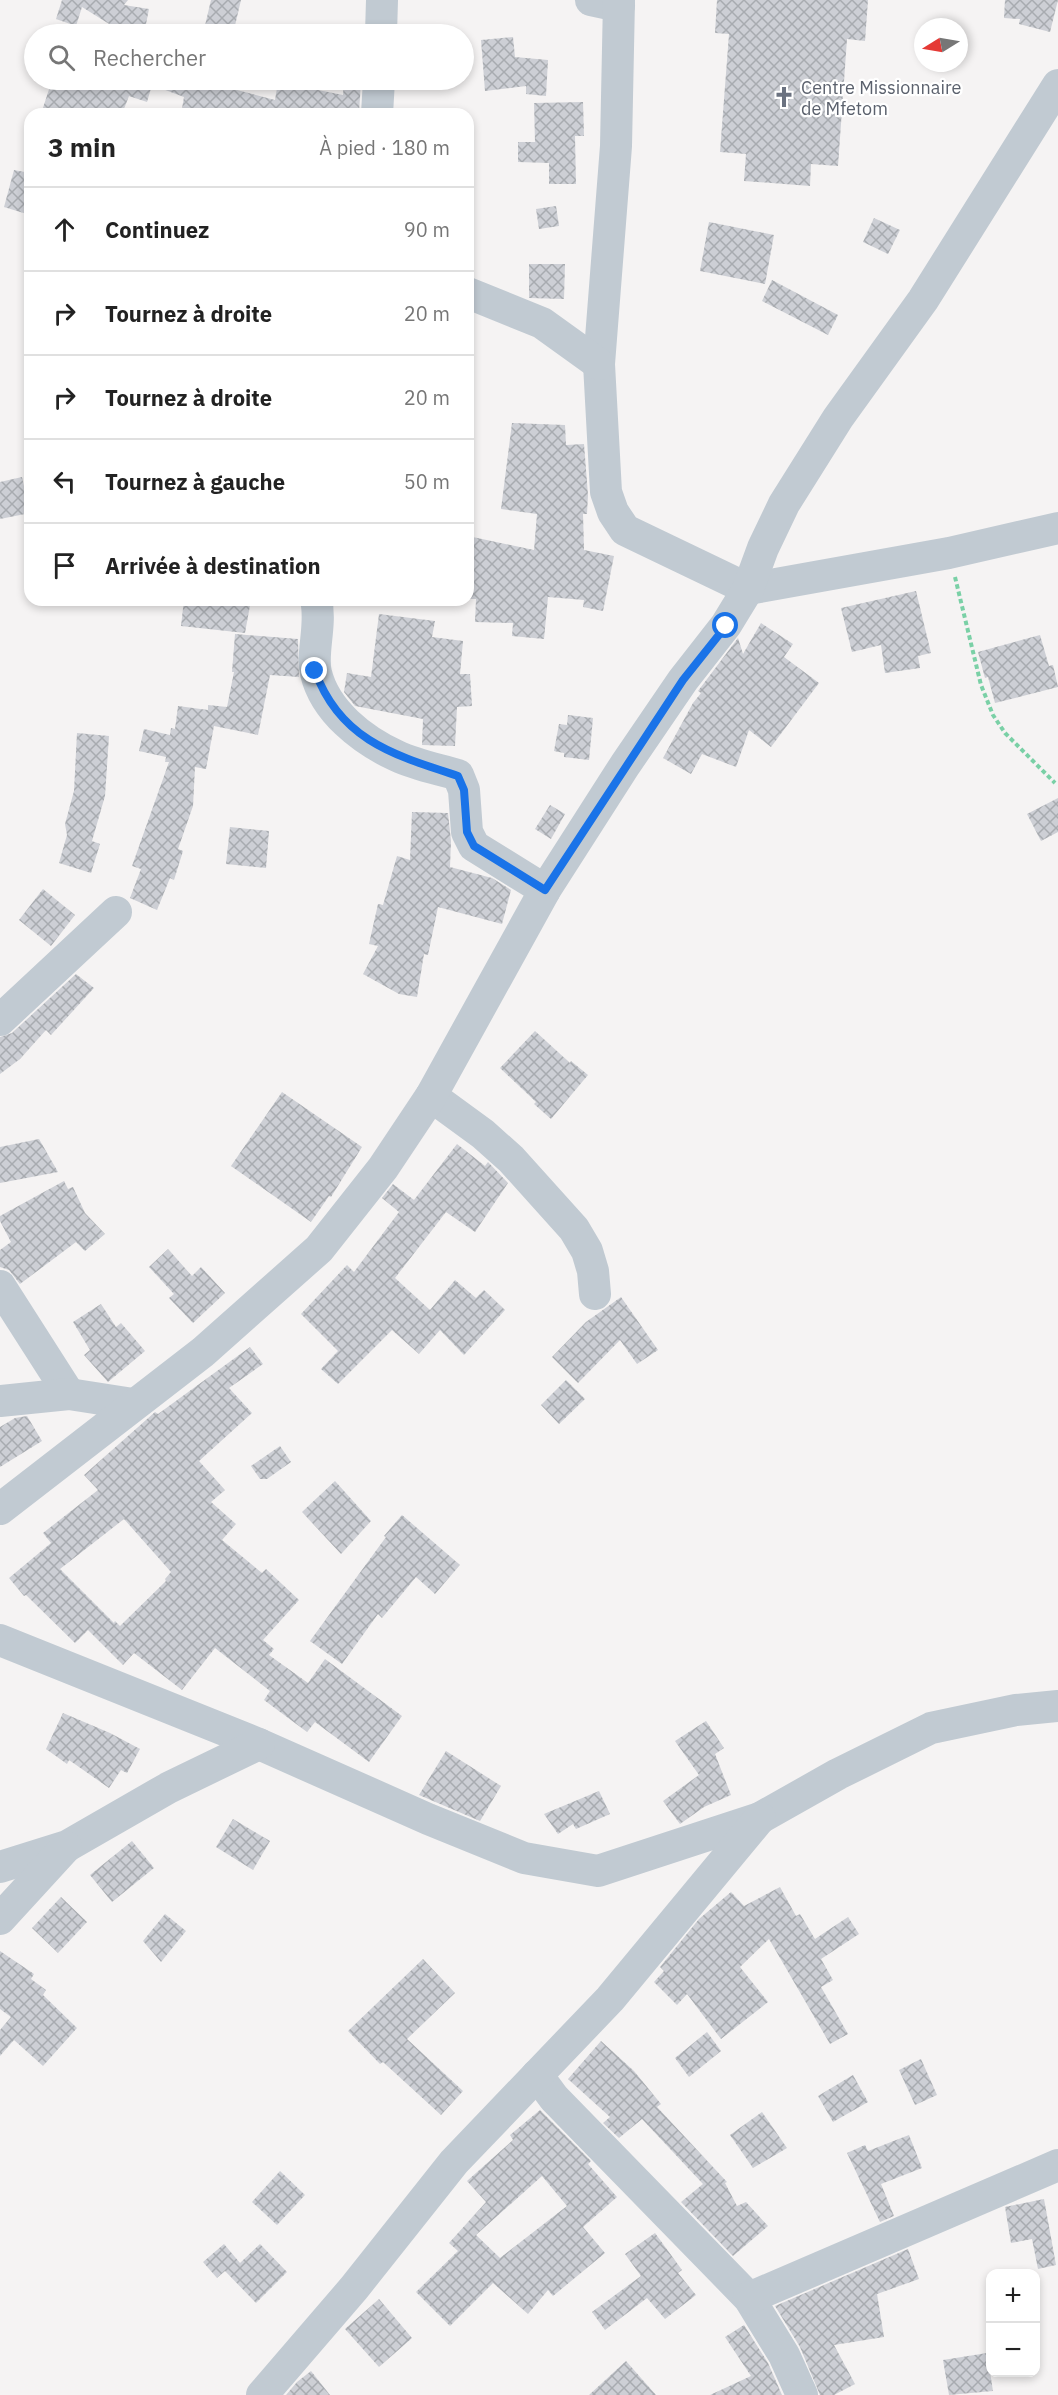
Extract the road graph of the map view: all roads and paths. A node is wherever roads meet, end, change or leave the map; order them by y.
1 (382, 0) edge
2 (610, 2) edge
3 (381, 24) edge
4 (1058, 85) edge
5 (378, 90) edge
6 (377, 108) edge
7 (474, 295) edge
8 (599, 364) junction
9 (1058, 528) edge
10 (949, 553) junction
11 (748, 590) junction
12 (317, 606) edge
13 (1056, 783) dead end
14 (545, 890) junction
15 (116, 912) dead end
16 (0, 1020) edge
17 (431, 1096) junction
18 (0, 1286) edge
19 (595, 1294) dead end
20 (69, 1394) junction
21 (0, 1401) edge
22 (133, 1404) junction
23 (0, 1509) edge
24 (0, 1640) edge
25 (1058, 1706) edge
26 (259, 1744) junction
27 (760, 1818) junction
28 (67, 1846) junction
29 (0, 1867) edge
30 (0, 1919) edge
31 (537, 2075) junction
32 (1058, 2165) edge
33 (749, 2298) junction
34 (262, 2395) edge
35 (802, 2395) edge

1 - 3 street
2 - 8 street
4 - 11 street
5 - 6 street
7 - 8 street
8 - 11 street
9 - 10 street
10 - 11 street
10 - 13 path
11 - 14 street
12 - 14 street
14 - 17 street
15 - 16 street
17 - 19 street
17 - 22 street
18 - 20 street
20 - 21 street
20 - 22 street
22 - 23 street
24 - 26 street
25 - 27 street
26 - 27 street
26 - 28 street
27 - 31 street
28 - 29 street
28 - 30 street
31 - 33 street
31 - 34 street
32 - 33 street
33 - 35 street

